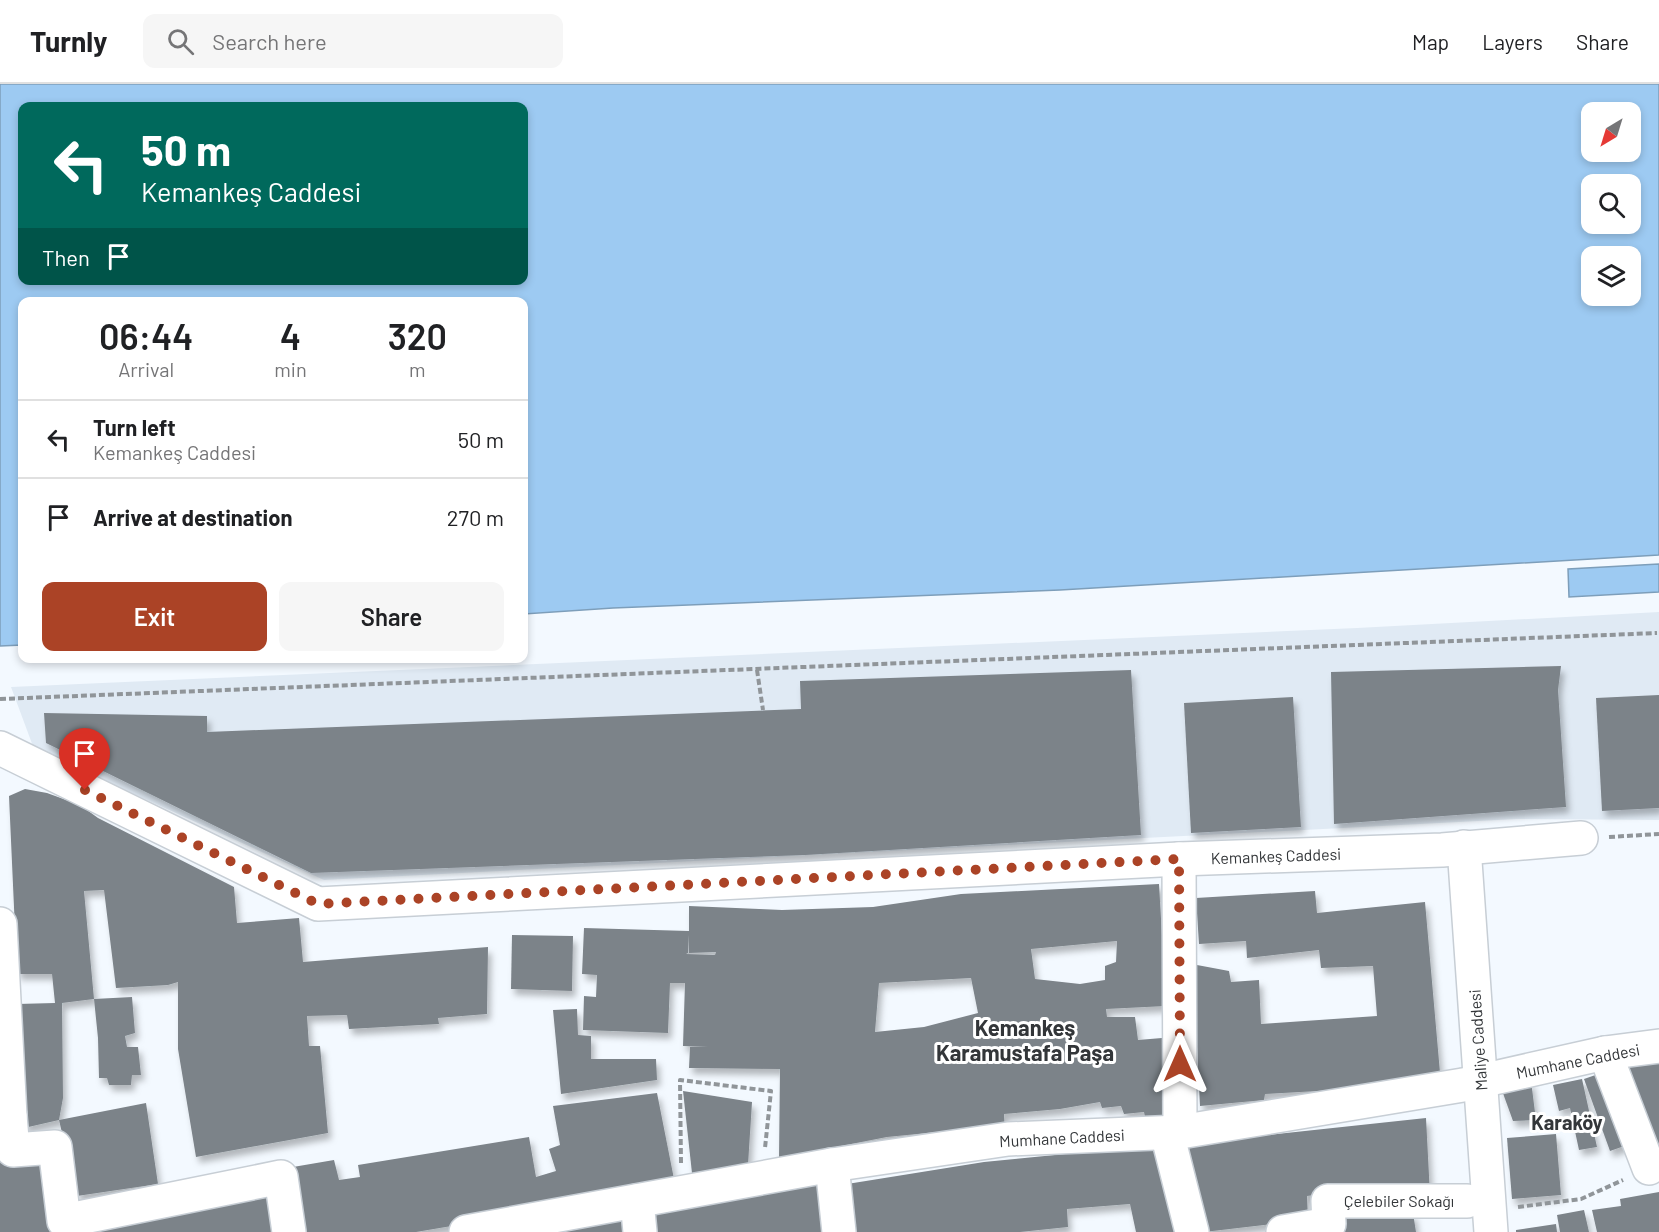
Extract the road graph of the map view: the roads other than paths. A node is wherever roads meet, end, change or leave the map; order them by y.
1 (0, 748) edge
2 (1581, 838) road end
3 (1453, 849) junction
4 (1179, 859) junction
5 (0, 924) edge
6 (1659, 1046) edge
7 (1605, 1053) junction
8 (1472, 1083) junction
9 (5, 1116) edge
10 (1174, 1132) junction
11 (832, 1165) junction
12 (1649, 1168) road end
13 (639, 1217) edge
14 (1480, 1219) edge
15 (504, 1228) edge
16 (289, 1232) edge
17 (466, 1232) edge
18 (839, 1232) edge
19 (1192, 1232) edge
20 (1283, 1232) edge

1 - 4 street, Kemankeş Caddesi
2 - 3 street, Kemankeş Caddesi
3 - 4 street, Kemankeş Caddesi
3 - 8 street, Maliye Caddesi
4 - 10 street
5 - 9 street
6 - 7 street, Mumhane Caddesi
7 - 8 street, Mumhane Caddesi
7 - 12 street
8 - 10 street, Mumhane Caddesi
8 - 14 street, Maliye Caddesi
9 - 16 street
10 - 11 street, Mumhane Caddesi
10 - 19 street
11 - 13 street, Mumhane Caddesi
11 - 18 street
13 - 15 street, Mumhane Caddesi
14 - 20 street, Çelebiler Sokağı
15 - 17 street, Mumhane Caddesi

